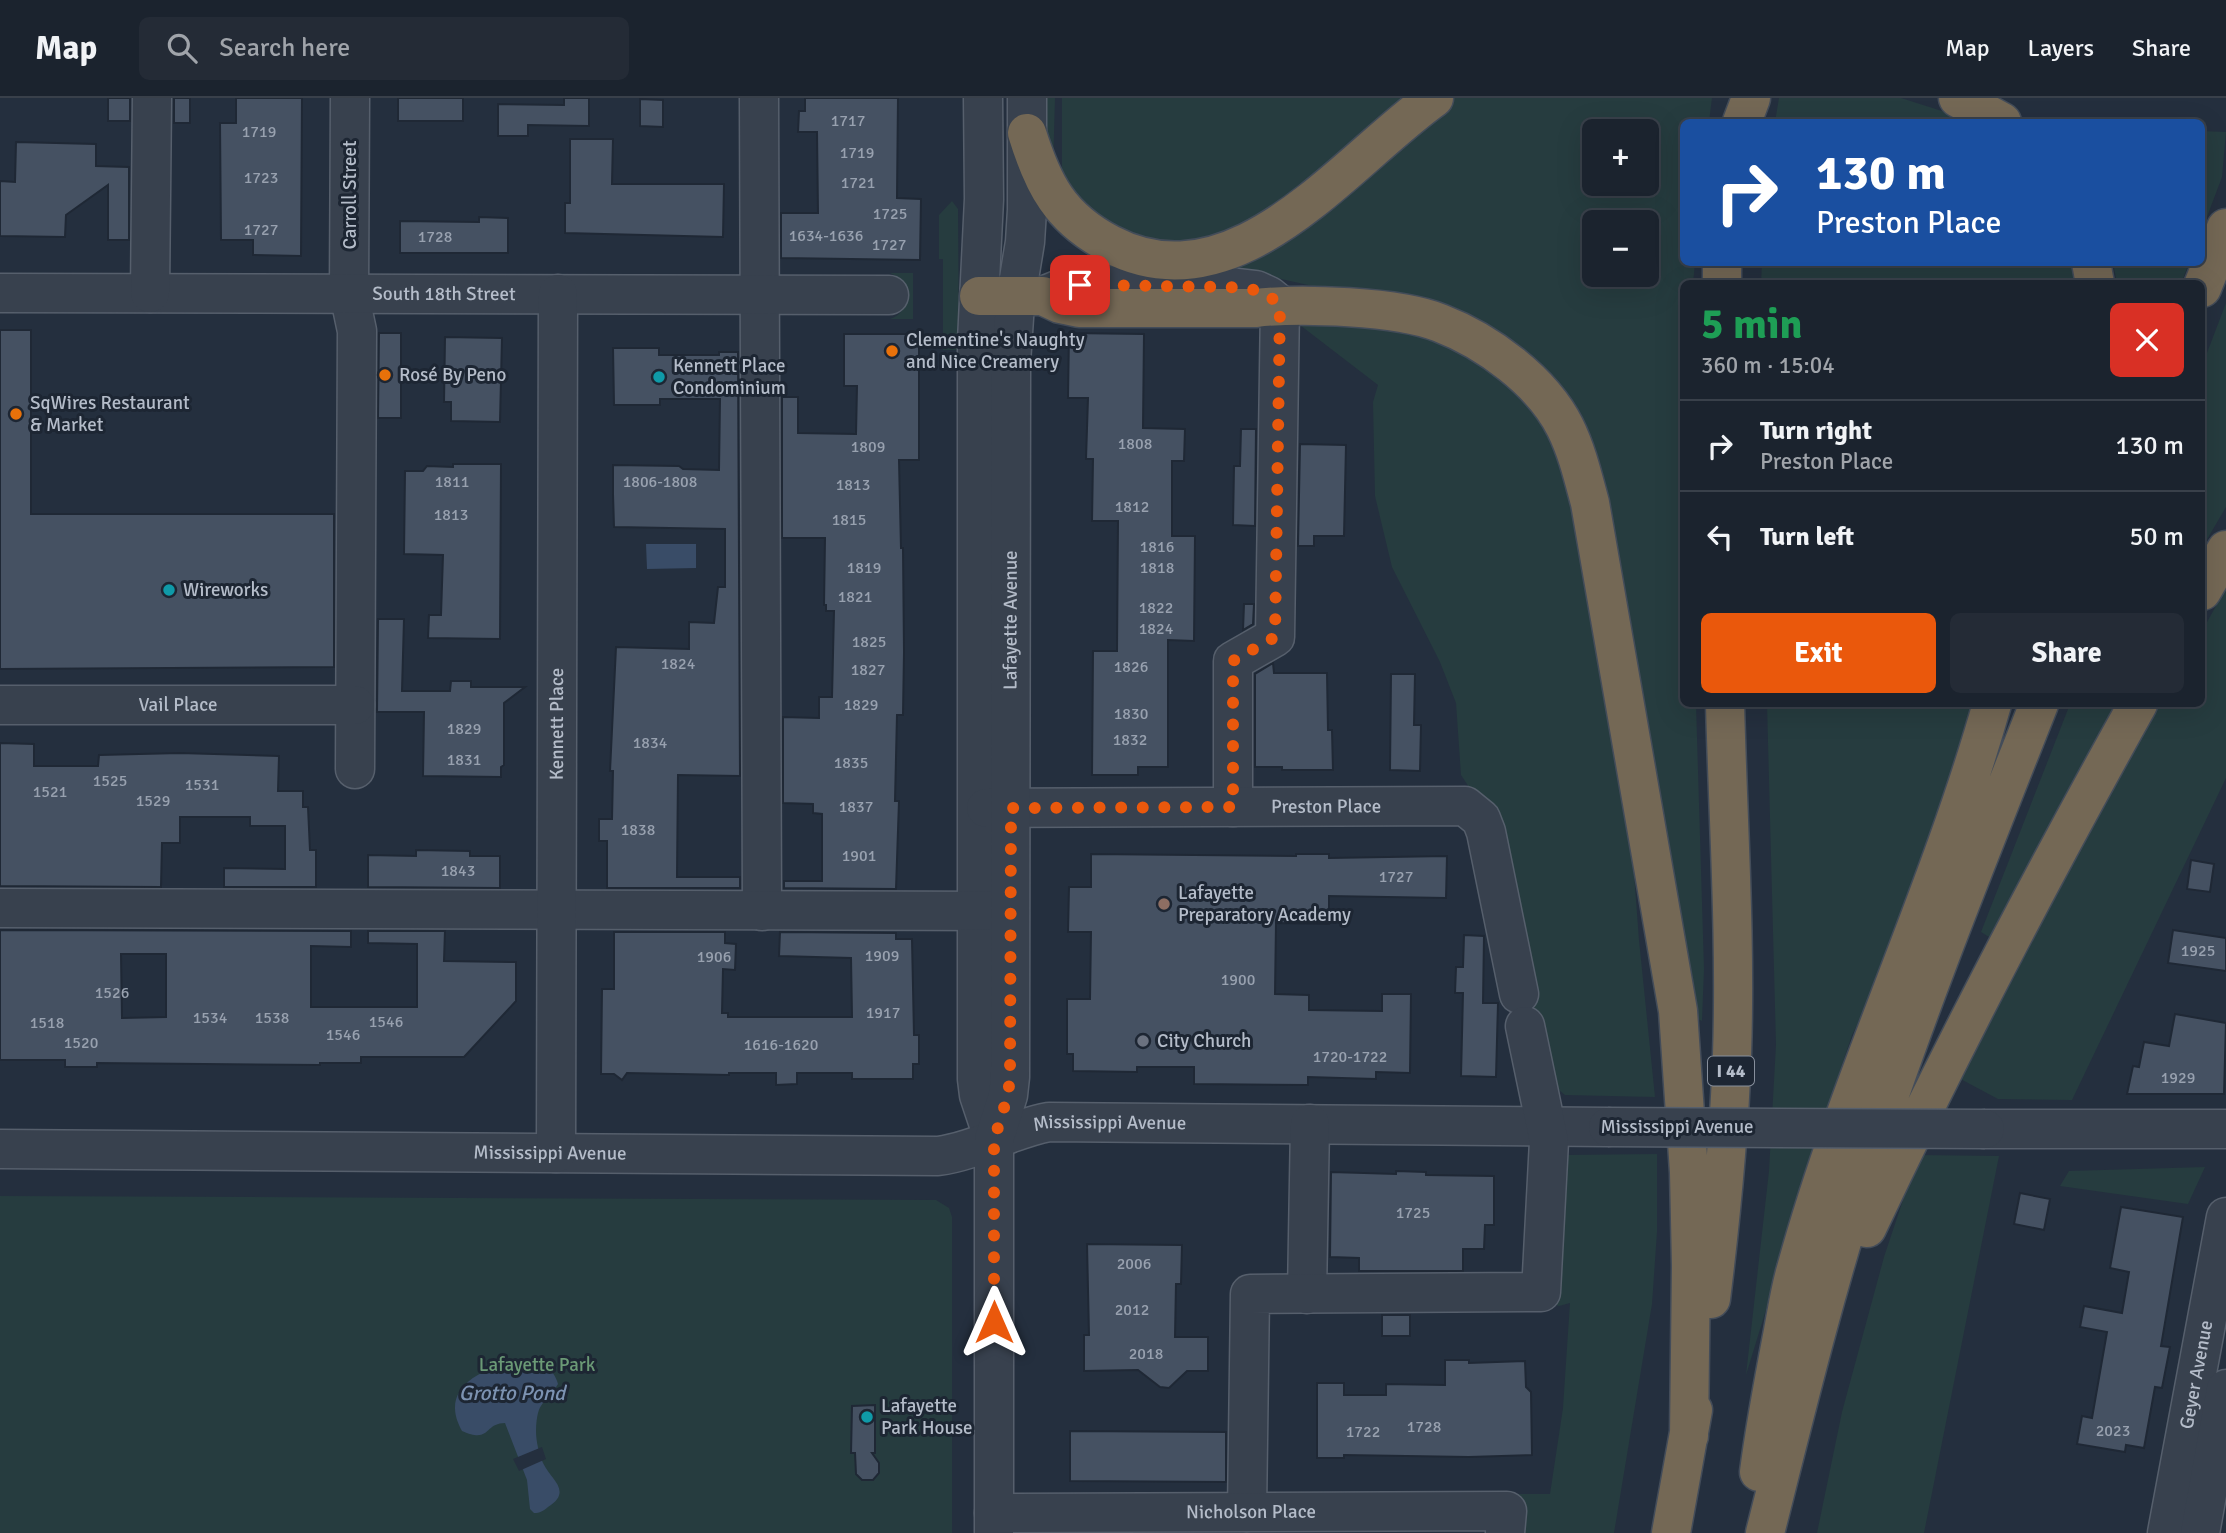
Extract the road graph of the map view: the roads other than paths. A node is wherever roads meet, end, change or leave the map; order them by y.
1 (152, 98) edge
2 (350, 98) edge
3 (759, 98) edge
4 (983, 98) edge
5 (1434, 98) edge
6 (1741, 98) edge
7 (1751, 98) edge
8 (1958, 98) edge
9 (1027, 115) edge
10 (1740, 119) edge
11 (1741, 119) edge
12 (1996, 119) edge
13 (2226, 228) edge
14 (2205, 280) edge
15 (0, 293) edge
16 (150, 293) junction
17 (349, 293) junction
18 (558, 294) junction
19 (760, 294) junction
20 (888, 295) dead end
21 (1013, 296) junction
22 (1280, 305) junction
23 (2226, 550) edge
24 (2205, 586) edge
25 (0, 705) edge
26 (355, 705) junction
27 (1725, 707) edge
28 (1991, 707) edge
29 (2038, 707) edge
30 (2136, 707) edge
31 (355, 769) dead end
32 (1233, 807) junction
33 (994, 808) junction
34 (0, 908) edge
35 (557, 911) junction
36 (762, 911) junction
37 (994, 911) junction
38 (1310, 1124) junction
39 (1547, 1126) junction
40 (2226, 1129) edge
41 (994, 1140) junction
42 (0, 1149) edge
43 (556, 1153) junction
44 (2226, 1217) edge
45 (1307, 1294) junction
46 (1816, 1334) junction
47 (2226, 1389) edge
48 (1689, 1436) junction
49 (1247, 1512) junction
50 (1506, 1522) edge
51 (994, 1523) edge
52 (1671, 1533) edge
53 (1751, 1533) edge
54 (1765, 1533) edge
55 (2167, 1533) edge
56 (2200, 1533) edge

1 - 16 street
2 - 17 street, Carroll Street
3 - 19 street
4 - 21 street, Lafayette Avenue
5 - 9 highway
6 - 10 highway
7 - 11 highway
8 - 12 highway
9 - 21 street, Lafayette Avenue
13 - 14 highway
15 - 16 street, South 18th Street
16 - 17 street, South 18th Street
17 - 18 street, South 18th Street
17 - 26 street, Carroll Street
18 - 19 street, South 18th Street
18 - 35 street, Kennett Place
19 - 20 street, South 18th Street
19 - 36 street
21 - 22 highway
21 - 33 street, Lafayette Avenue
22 - 32 street
22 - 48 highway
23 - 24 highway
25 - 26 street, Vail Place
26 - 31 street, Carroll Street
27 - 48 highway, I 44
28 - 53 highway
29 - 46 highway
30 - 46 highway
32 - 33 street, Preston Place
32 - 39 street, Preston Place
33 - 37 street, Lafayette Avenue
34 - 35 street
35 - 36 street
35 - 43 street, Kennett Place
36 - 37 street
37 - 41 street, Lafayette Avenue
38 - 39 street, Mississippi Avenue
38 - 41 street, Mississippi Avenue
38 - 45 street
39 - 40 street, Mississippi Avenue, bridge
39 - 45 street
41 - 43 street, Mississippi Avenue
41 - 51 street, Lafayette Avenue
42 - 43 street, Mississippi Avenue
44 - 55 street, Geyer Avenue
45 - 49 street
46 - 54 highway
47 - 56 street, Geyer Avenue
48 - 52 highway, I 44
49 - 50 street, Nicholson Place
49 - 51 street, Nicholson Place

